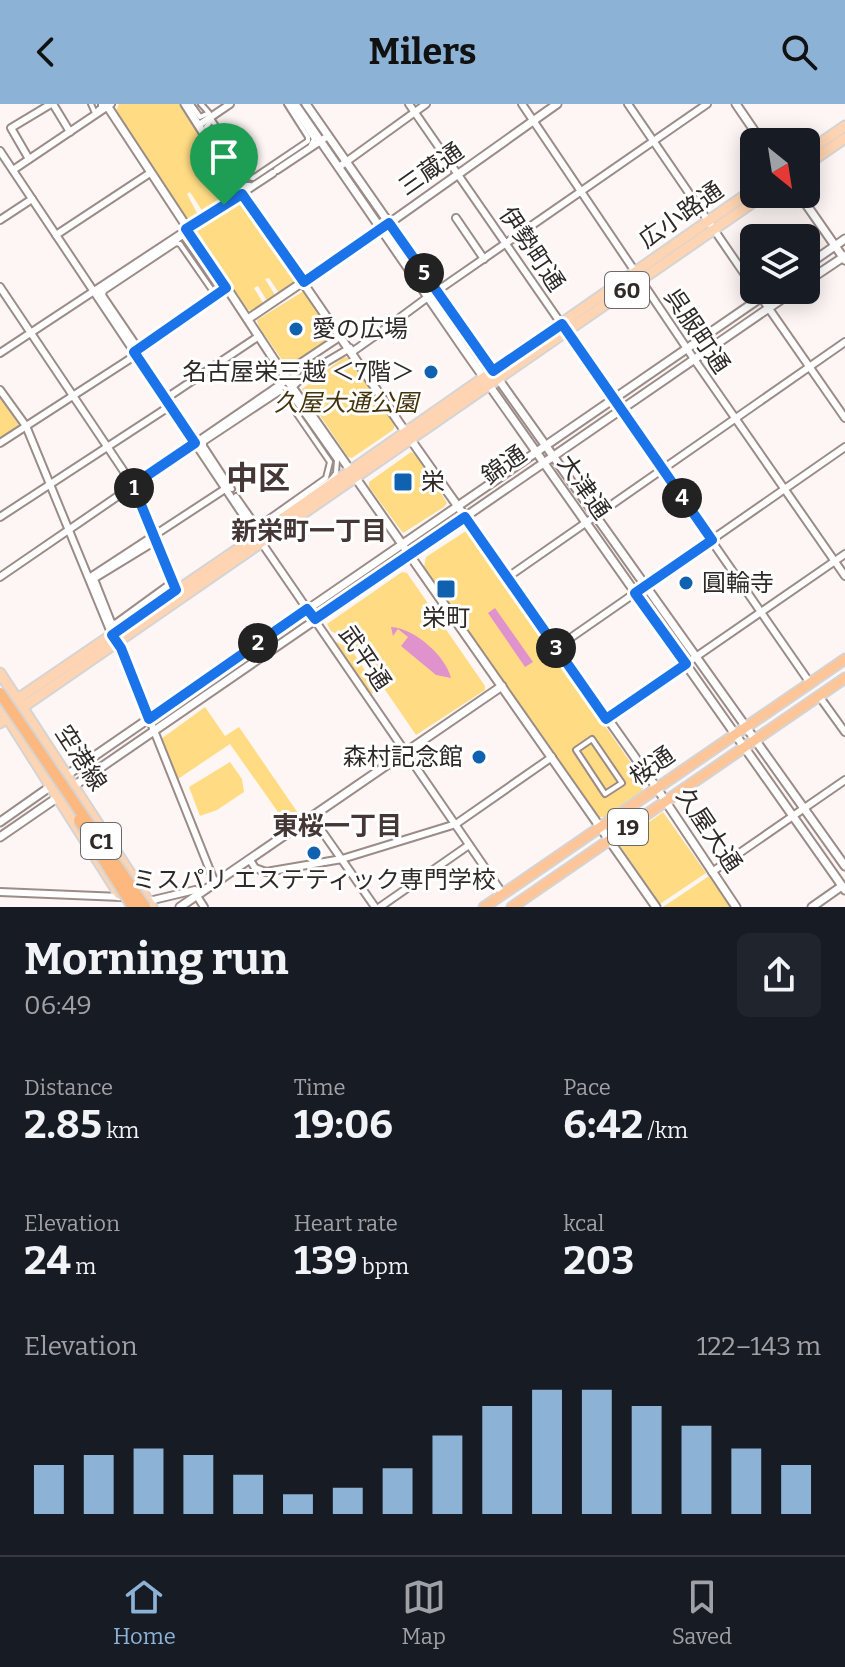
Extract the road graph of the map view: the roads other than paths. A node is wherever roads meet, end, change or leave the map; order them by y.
1 (52, 104) edge
2 (91, 104) edge
3 (188, 104) edge
4 (201, 104) edge
5 (230, 104) edge
6 (291, 104) edge
7 (306, 104) edge
8 (409, 104) edge
9 (426, 104) edge
10 (522, 104) edge
11 (557, 104) edge
12 (628, 104) edge
13 (707, 104) edge
14 (736, 104) edge
15 (106, 105) edge
16 (415, 112) junction
17 (533, 121) junction
18 (199, 125) junction
19 (845, 126) edge
20 (752, 128) edge
21 (70, 132) junction
22 (845, 138) edge
23 (324, 139) junction
24 (653, 141) junction
25 (820, 143) edge
26 (0, 151) edge
27 (820, 155) edge
28 (29, 159) junction
29 (342, 164) junction
30 (13, 170) junction
31 (150, 173) junction
32 (459, 174) junction
33 (580, 191) junction
34 (242, 194) junction
35 (32, 199) junction
36 (740, 201) edge
37 (741, 208) edge
38 (809, 208) edge
39 (456, 218) dead end
40 (0, 220) edge
41 (389, 223) junction
42 (711, 225) junction
43 (186, 229) junction
44 (381, 229) junction
45 (56, 235) junction
46 (845, 239) edge
47 (507, 243) junction
48 (835, 246) junction
49 (820, 256) edge
50 (844, 258) edge
51 (484, 259) junction
52 (740, 267) edge
53 (820, 273) edge
54 (638, 276) junction
55 (304, 282) junction
56 (0, 287) edge
57 (226, 288) junction
58 (93, 290) junction
59 (437, 291) junction
60 (214, 293) joint
61 (428, 297) junction
62 (742, 304) edge
63 (765, 304) edge
64 (774, 304) edge
65 (768, 308) junction
66 (248, 319) junction
67 (564, 328) junction
68 (30, 333) junction
69 (259, 336) junction
70 (341, 336) junction
71 (845, 342) edge
72 (686, 348) junction
73 (351, 350) junction
74 (0, 353) edge
75 (135, 353) junction
76 (694, 359) junction
77 (810, 367) junction
78 (491, 378) junction
79 (288, 380) junction
80 (0, 390) edge
81 (73, 396) junction
82 (614, 398) junction
83 (168, 402) junction
84 (622, 409) junction
85 (845, 418) edge
86 (736, 419) junction
87 (26, 426) junction
88 (408, 436) junction
89 (0, 443) edge
90 (195, 443) junction
91 (547, 446) junction
92 (108, 447) junction
93 (845, 447) edge
94 (536, 453) junction
95 (554, 455) junction
96 (543, 463) junction
97 (662, 469) junction
98 (354, 474) junction
99 (50, 484) junction
100 (133, 485) junction
101 (225, 489) junction
102 (785, 489) junction
103 (237, 496) joint
104 (458, 506) junction
105 (596, 515) junction
106 (0, 517) edge
107 (465, 517) junction
108 (585, 523) junction
109 (69, 530) junction
110 (153, 536) junction
111 (259, 539) junction
112 (712, 540) junction
113 (402, 544) junction
114 (845, 554) edge
115 (410, 556) junction
116 (835, 561) junction
117 (845, 576) edge
118 (0, 577) edge
119 (508, 577) junction
120 (89, 578) junction
121 (646, 586) junction
122 (172, 588) junction
123 (635, 593) junction
124 (307, 609) junction
125 (761, 612) junction
126 (315, 619) junction
127 (114, 639) junction
128 (556, 648) junction
129 (697, 657) junction
130 (845, 659) edge
131 (686, 664) junction
132 (0, 673) edge
133 (845, 678) edge
134 (810, 683) junction
135 (502, 686) junction
136 (0, 693) edge
137 (819, 696) junction
138 (21, 702) junction
139 (2, 713) edge
140 (149, 719) junction
141 (606, 719) junction
142 (746, 726) junction
143 (153, 731) junction
144 (845, 732) edge
145 (734, 734) junction
146 (754, 739) junction
147 (744, 746) junction
148 (406, 752) junction
149 (552, 757) junction
150 (67, 775) junction
151 (845, 780) edge
152 (53, 781) junction
153 (622, 783) joint
154 (74, 786) junction
155 (656, 787) junction
156 (58, 797) junction
157 (666, 802) junction
158 (804, 808) junction
159 (793, 816) junction
160 (312, 817) junction
161 (0, 822) edge
162 (456, 824) junction
163 (601, 826) junction
164 (0, 837) edge
165 (610, 839) junction
166 (469, 845) junction
167 (342, 859) junction
168 (250, 860) junction
169 (845, 866) edge
170 (712, 872) junction
171 (215, 883) junction
172 (844, 886) edge
173 (0, 892) edge
174 (199, 894) junction
175 (503, 894) junction
176 (74, 895) junction
177 (121, 897) junction
178 (149, 905) edge
179 (654, 906) edge
180 (76, 907) edge
181 (130, 907) edge
182 (180, 907) edge
183 (204, 907) edge
184 (377, 907) edge
185 (484, 907) edge
186 (512, 907) edge
187 (736, 907) edge
188 (812, 907) edge

1 - 21 street
1 - 28 street
2 - 15 street
3 - 4 street
3 - 18 street, 久屋大通
5 - 18 street
6 - 6 street
6 - 23 street, 大津通
7 - 23 street, 大津通
8 - 16 street, 伊勢町通
9 - 16 street
10 - 17 street, 呉服町通
11 - 17 street, 三蔵通
12 - 24 street
13 - 24 street
14 - 20 street
15 - 21 street
15 - 31 street
16 - 29 street
16 - 32 street, 伊勢町通
17 - 32 street, 三蔵通
17 - 33 street, 呉服町通
18 - 34 street, 久屋大通
19 - 25 main road
21 - 28 street
22 - 27 main road
23 - 29 street, 大津通
23 - 34 street
24 - 33 street
24 - 42 street
26 - 30 street, 武平通
28 - 30 street
29 - 41 street, 大津通
29 - 44 street, 大津通
30 - 35 street, 武平通
31 - 43 street
31 - 45 street
32 - 41 street, 三蔵通
32 - 47 street, 伊勢町通
33 - 47 street
33 - 54 street, 呉服町通
34 - 43 street
34 - 55 street, 久屋大通
35 - 40 street
35 - 45 street, 武平通
36 - 42 main road, 広小路通 / 60
37 - 42 main road, 広小路通 / 60
38 - 48 street
39 - 51 street
41 - 44 street, 三蔵通
41 - 59 street, 大津通
42 - 52 street
42 - 54 main road, 広小路通 / 60
43 - 57 street
43 - 58 street
44 - 55 street, 三蔵通
44 - 61 street, 大津通
45 - 58 street, 武平通
46 - 48 street
47 - 51 street
47 - 67 street, 伊勢町通
48 - 49 street
48 - 50 street
50 - 53 street
51 - 59 street
54 - 67 main road, 広小路通 / 60
54 - 72 street, 呉服町通
55 - 66 street, 三蔵通
55 - 70 street, 久屋大通
56 - 68 street
57 - 66 street
57 - 75 street
58 - 68 street
58 - 75 street, 武平通
59 - 78 street, 大津通
60 - 60 street
61 - 73 street
61 - 78 street, 大津通
62 - 72 street, 錦通
63 - 65 street
64 - 65 street, 錦通
65 - 76 street, 錦通
65 - 77 street
66 - 69 street
67 - 78 main road, 広小路通 / 60
67 - 82 street, 伊勢町通
68 - 74 street
68 - 81 street
69 - 79 street
69 - 83 street
70 - 73 street, 久屋大通
70 - 79 street
71 - 77 street
72 - 76 street, 呉服町通
72 - 82 street, 錦通
73 - 79 street
73 - 88 street, 久屋大通
75 - 81 street
75 - 83 street, 武平通
76 - 84 street, 錦通
76 - 86 street, 呉服町通
77 - 85 street
77 - 86 street
78 - 88 main road, 広小路通 / 60
78 - 91 street, 大津通
78 - 94 street, 大津通
79 - 90 street
79 - 98 street
80 - 87 street
81 - 87 street
81 - 92 street
82 - 84 street, 伊勢町通
82 - 91 street, 錦通
83 - 90 street, 武平通
83 - 92 street
84 - 95 street, 錦通
84 - 97 street, 伊勢町通
86 - 97 street
86 - 102 street, 呉服町通
87 - 89 street
87 - 99 street
88 - 98 main road, 広小路通 / 60
88 - 104 street, 久屋大通
90 - 100 street
90 - 101 street, 武平通
91 - 94 street, 錦通
91 - 95 street, 大津通
92 - 99 street
92 - 100 street
93 - 102 street
94 - 96 street, 大津通
94 - 104 street, 錦通
95 - 96 street, 錦通
95 - 105 street, 大津通
96 - 107 street, 錦通
96 - 108 street, 大津通
97 - 105 street
97 - 112 street, 伊勢町通
98 - 111 main road, 広小路通 / 60
98 - 113 street
99 - 106 street
99 - 109 street
100 - 109 street
100 - 110 street
101 - 110 street
101 - 111 street, 武平通
102 - 112 street
102 - 116 street, 呉服町通
103 - 103 street
104 - 107 street, 久屋大通
104 - 113 street, 錦通
105 - 108 street
105 - 121 street, 大津通
107 - 115 street, 錦通
107 - 119 street, 久屋大通
108 - 119 street
108 - 123 street, 大津通
109 - 118 street
109 - 120 street
110 - 120 street
110 - 122 street
111 - 122 main road, 広小路通 / 60
111 - 124 street, 武平通
111 - 127 main road, 広小路通 / 60
112 - 121 street
112 - 125 street, 伊勢町通
113 - 115 street
113 - 124 street, 錦通
114 - 116 street
115 - 126 street, 錦通
115 - 135 street
116 - 117 street, 呉服町通
116 - 125 street
119 - 128 street, 久屋大通
120 - 127 street
121 - 123 street
121 - 129 street, 大津通
122 - 122 street
122 - 127 main road, 広小路通 / 60
123 - 128 street
123 - 131 street, 大津通
124 - 126 street, 武平通
124 - 140 street, 錦通
125 - 129 street
125 - 134 street, 伊勢町通
126 - 143 street, 錦通
126 - 148 street, 武平通
127 - 138 main road, 広小路通 / 60
127 - 140 street
128 - 141 street, 久屋大通
129 - 131 street
129 - 142 street, 大津通
130 - 134 highway, 桜通 / 19
131 - 141 street
131 - 145 street, 大津通
132 - 138 main road, 空港線
133 - 137 highway, 桜通 / 19
134 - 142 highway, 桜通 / 19
135 - 148 street
135 - 149 street
136 - 152 highway, C1, bridge
137 - 144 street
137 - 146 highway, 桜通 / 19
138 - 139 main road, 広小路通 / 60
138 - 150 main road, 空港線
139 - 152 main road, 空港線
140 - 143 street
140 - 150 street, 錦通
141 - 155 street, 久屋大通
142 - 145 highway, 桜通 / 19
142 - 146 street, 大津通
143 - 154 street, 錦通
143 - 171 street
145 - 147 street, 大津通
145 - 155 highway, 桜通 / 19
146 - 147 highway, 桜通 / 19
146 - 158 street, 大津通
147 - 157 highway, 桜通 / 19
147 - 159 street, 大津通
148 - 160 street
148 - 162 street, 武平通
149 - 162 street
149 - 163 street
150 - 152 street, 錦通
150 - 154 main road, 空港線
151 - 158 street
152 - 156 main road, 空港線
152 - 161 street, 錦通
152 - 178 highway, C1, bridge
152 - 181 highway, C1, bridge
153 - 153 street
154 - 156 street, 錦通
154 - 178 main road, 空港線
155 - 157 street, 久屋大通
155 - 163 highway, 桜通 / 19
156 - 164 street, 錦通
156 - 177 main road, 空港線
157 - 165 highway, 桜通 / 19
157 - 170 street, 久屋大通
158 - 159 street
158 - 169 street, 大津通
159 - 170 street
159 - 172 street, 大津通
160 - 167 street
160 - 168 street
162 - 166 street, 武平通
162 - 167 street
163 - 165 street
163 - 175 highway, 桜通 / 19
165 - 179 street
165 - 186 highway, 桜通 / 19
166 - 175 street, 武平通
166 - 184 street
167 - 168 street
167 - 184 street
168 - 171 street
170 - 187 street, 久屋大通
171 - 174 street
172 - 188 street
173 - 176 street
174 - 178 street
174 - 182 street
174 - 183 street
175 - 185 highway, 桜通 / 19
175 - 186 street, 武平通
176 - 177 street
176 - 180 street
177 - 181 main road, 空港線

